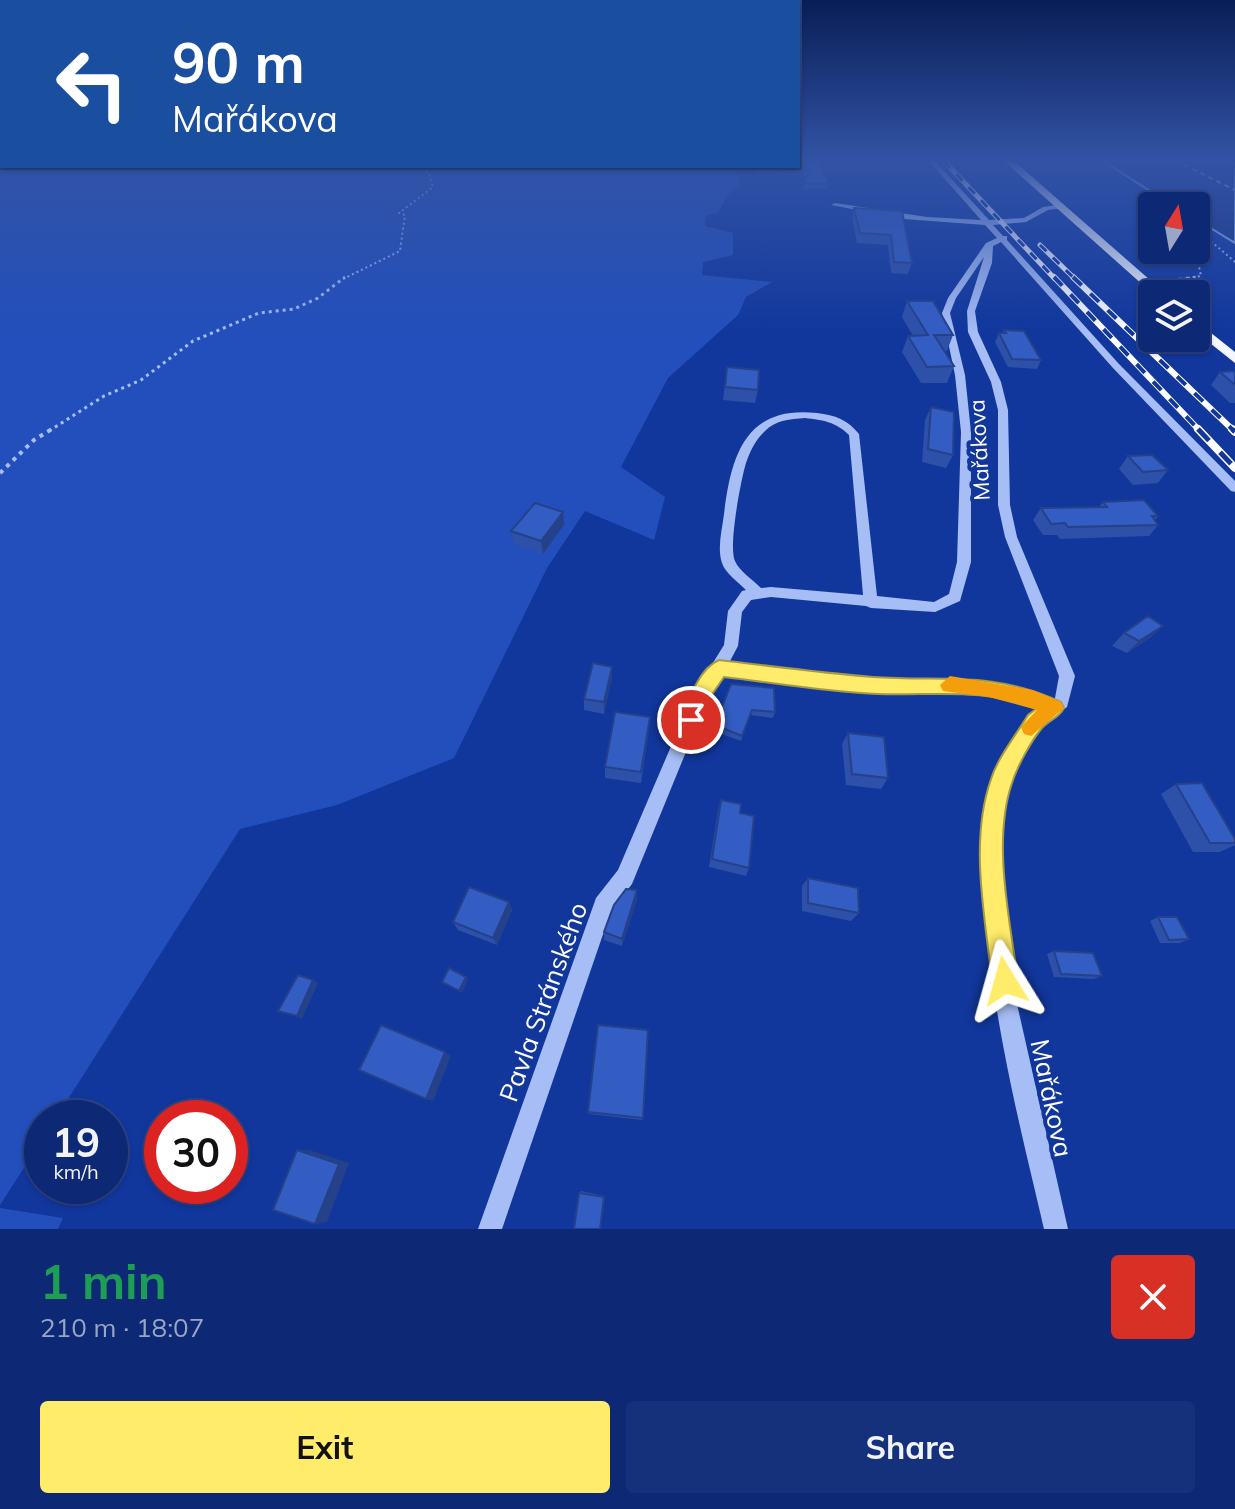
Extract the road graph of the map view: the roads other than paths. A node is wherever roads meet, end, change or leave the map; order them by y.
1 (909, 218) edge
2 (986, 218) edge
3 (1028, 218) edge
4 (1074, 218) edge
5 (989, 221) junction
6 (996, 241) junction
7 (1144, 280) edge
8 (1210, 337) edge
9 (1235, 359) edge
10 (1235, 488) edge
11 (757, 593) junction
12 (871, 603) junction
13 (719, 668) junction
14 (1054, 708) junction
15 (490, 1229) edge
16 (1056, 1229) edge

1 - 5 street
2 - 5 street
3 - 5 street
4 - 7 main road
5 - 6 street
6 - 10 street
6 - 12 street
6 - 14 street, Mařákova
8 - 9 main road
11 - 12 street
11 - 12 street
11 - 13 street, Pavla Stránského
13 - 14 street
13 - 15 street, Pavla Stránského
14 - 16 street, Mařákova

